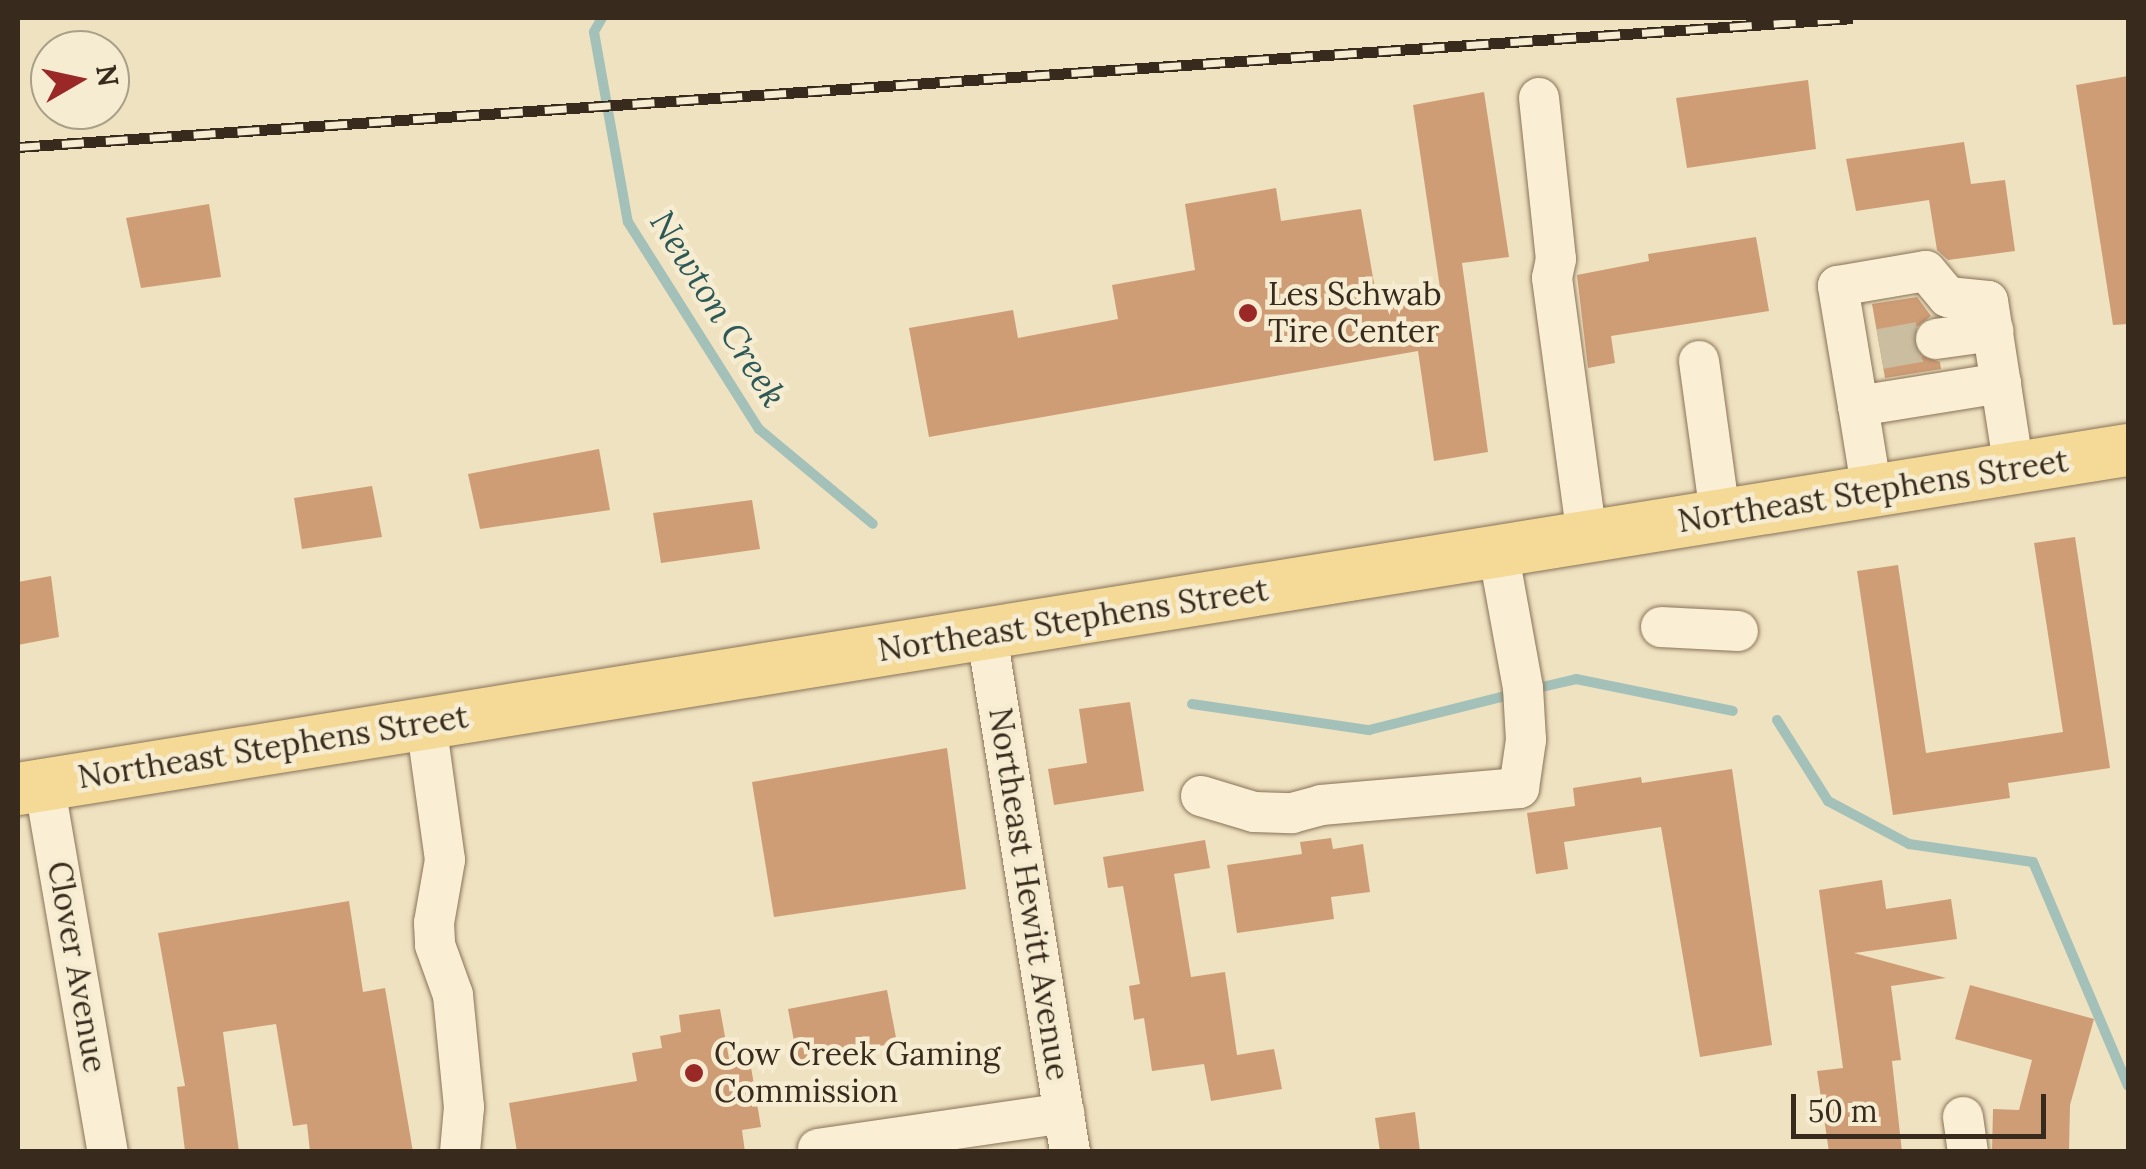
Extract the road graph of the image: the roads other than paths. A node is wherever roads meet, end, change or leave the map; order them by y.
1 (1539, 98) dead end
2 (1993, 330) junction
3 (1936, 339) tunnel mouth
4 (1698, 361) dead end
5 (2001, 383) junction
6 (1858, 406) junction
7 (2128, 450) edge
8 (2014, 469) junction
9 (1872, 492) junction
10 (1720, 515) junction
11 (1587, 537) junction
12 (1498, 551) junction
13 (1661, 628) dead end
14 (1738, 631) dead end
15 (987, 636) junction
16 (426, 723) junction
17 (31, 786) edge
18 (1201, 796) dead end
19 (1067, 1132) edge
20 (818, 1149) dead end
21 (108, 1152) edge
22 (460, 1152) edge

1 - 11 street
2 - 3 street
2 - 5 street
2 - 6 street
4 - 10 street
5 - 6 street
5 - 8 street
6 - 9 street
7 - 8 main road, Northeast Stephens Street
8 - 9 main road, Northeast Stephens Street
9 - 10 main road, Northeast Stephens Street
10 - 11 main road, Northeast Stephens Street
11 - 12 main road, Northeast Stephens Street
12 - 15 main road, Northeast Stephens Street
12 - 18 street
13 - 14 street
15 - 16 main road, Northeast Stephens Street
15 - 19 street, Northeast Hewitt Avenue
16 - 17 main road, Northeast Stephens Street
16 - 22 street
17 - 21 street, Clover Avenue
19 - 20 street

